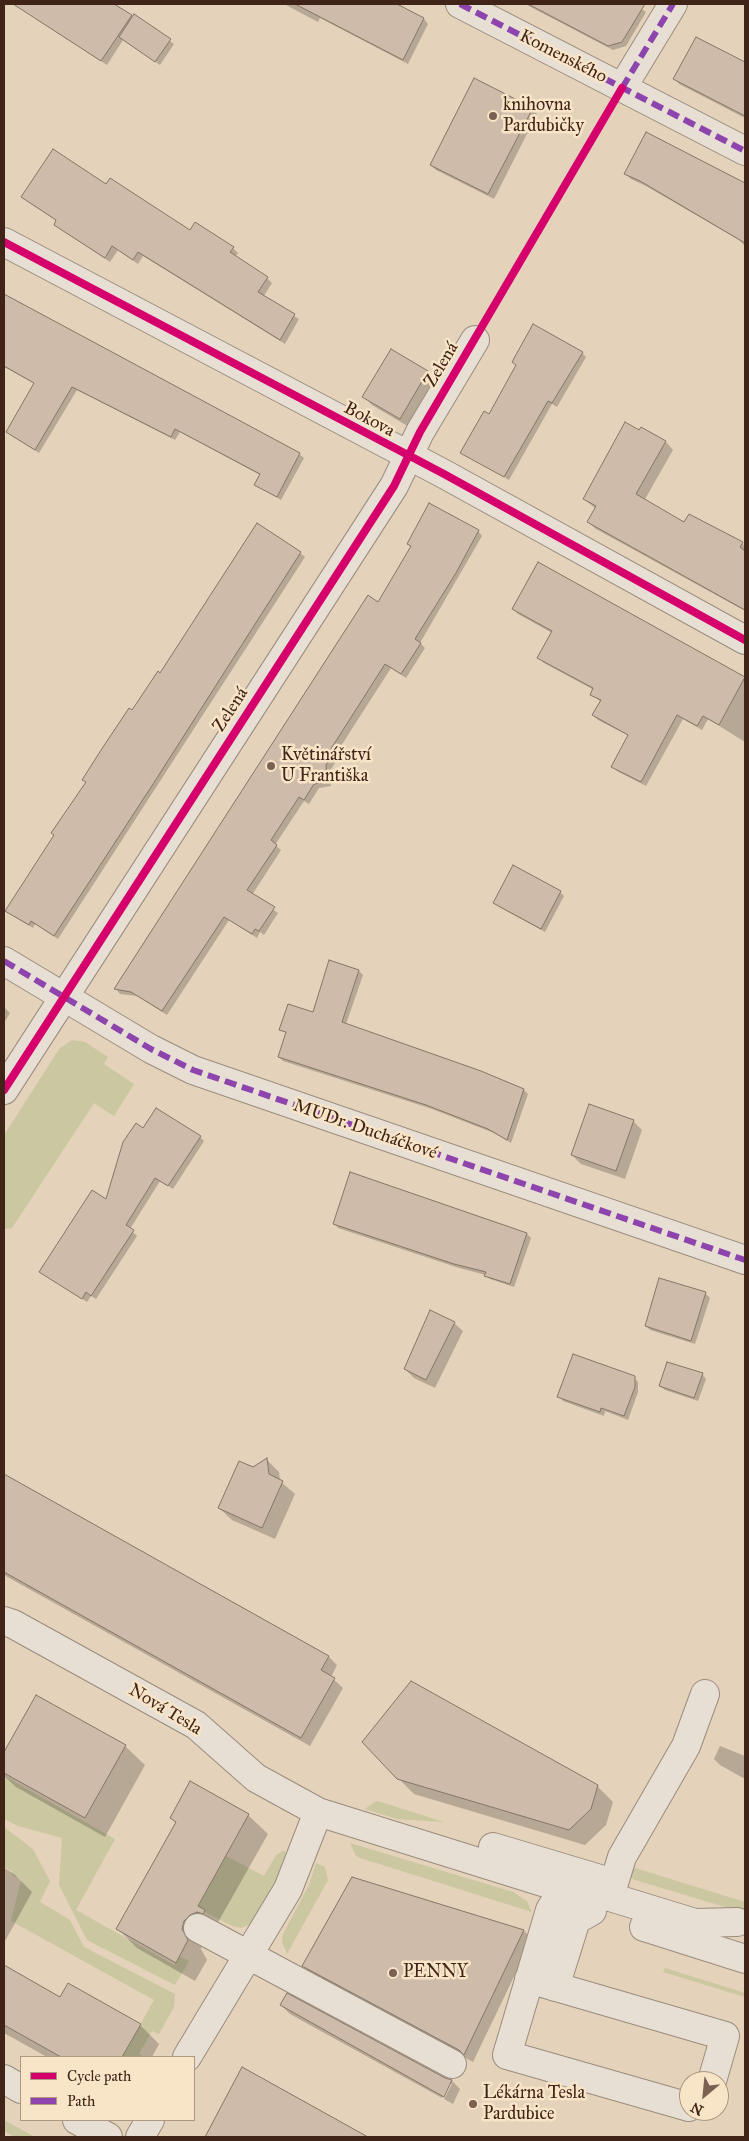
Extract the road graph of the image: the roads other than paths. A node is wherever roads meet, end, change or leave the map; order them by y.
1 (460, 4) edge
2 (673, 4) edge
3 (622, 88) junction
4 (745, 151) edge
5 (4, 242) edge
6 (474, 340) dead end
7 (409, 457) junction
8 (745, 640) edge
9 (4, 961) edge
10 (63, 997) junction
11 (4, 1090) edge
12 (745, 1260) edge
13 (4, 1621) edge
14 (705, 1694) dead end
15 (318, 1812) junction
16 (419, 1843) junction
17 (614, 1883) junction
18 (571, 1891) junction
19 (592, 1911) junction
20 (741, 1923) edge
21 (198, 1928) dead end
22 (248, 1954) junction
23 (745, 1959) edge
24 (529, 1979) junction
25 (555, 1987) junction
26 (187, 2056) edge
27 (452, 2064) dead end
28 (715, 2071) edge
29 (4, 2079) edge
30 (20, 2088) edge
31 (679, 2104) edge
32 (79, 2121) edge
33 (149, 2121) edge
34 (108, 2137) edge
35 (140, 2137) edge

1 - 3 street, Komenského
2 - 3 street
3 - 4 street, Komenského
5 - 7 street, Bokova
6 - 7 street, Zelená
7 - 8 street, Bokova
7 - 10 street, Zelená
9 - 10 street, MUDr. Ducháčkové
10 - 11 street, Zelená
10 - 12 street, MUDr. Ducháčkové
13 - 15 street, Nová Tesla
14 - 17 street
15 - 16 street, Nová Tesla
15 - 22 street
16 - 17 street
16 - 18 street, Nová Tesla
17 - 20 street
18 - 19 street
18 - 20 street
18 - 24 street
19 - 23 street
19 - 25 street
21 - 22 street
22 - 26 street
22 - 27 street
24 - 25 street
24 - 31 street
25 - 28 street
29 - 30 street
32 - 34 street
33 - 35 street

